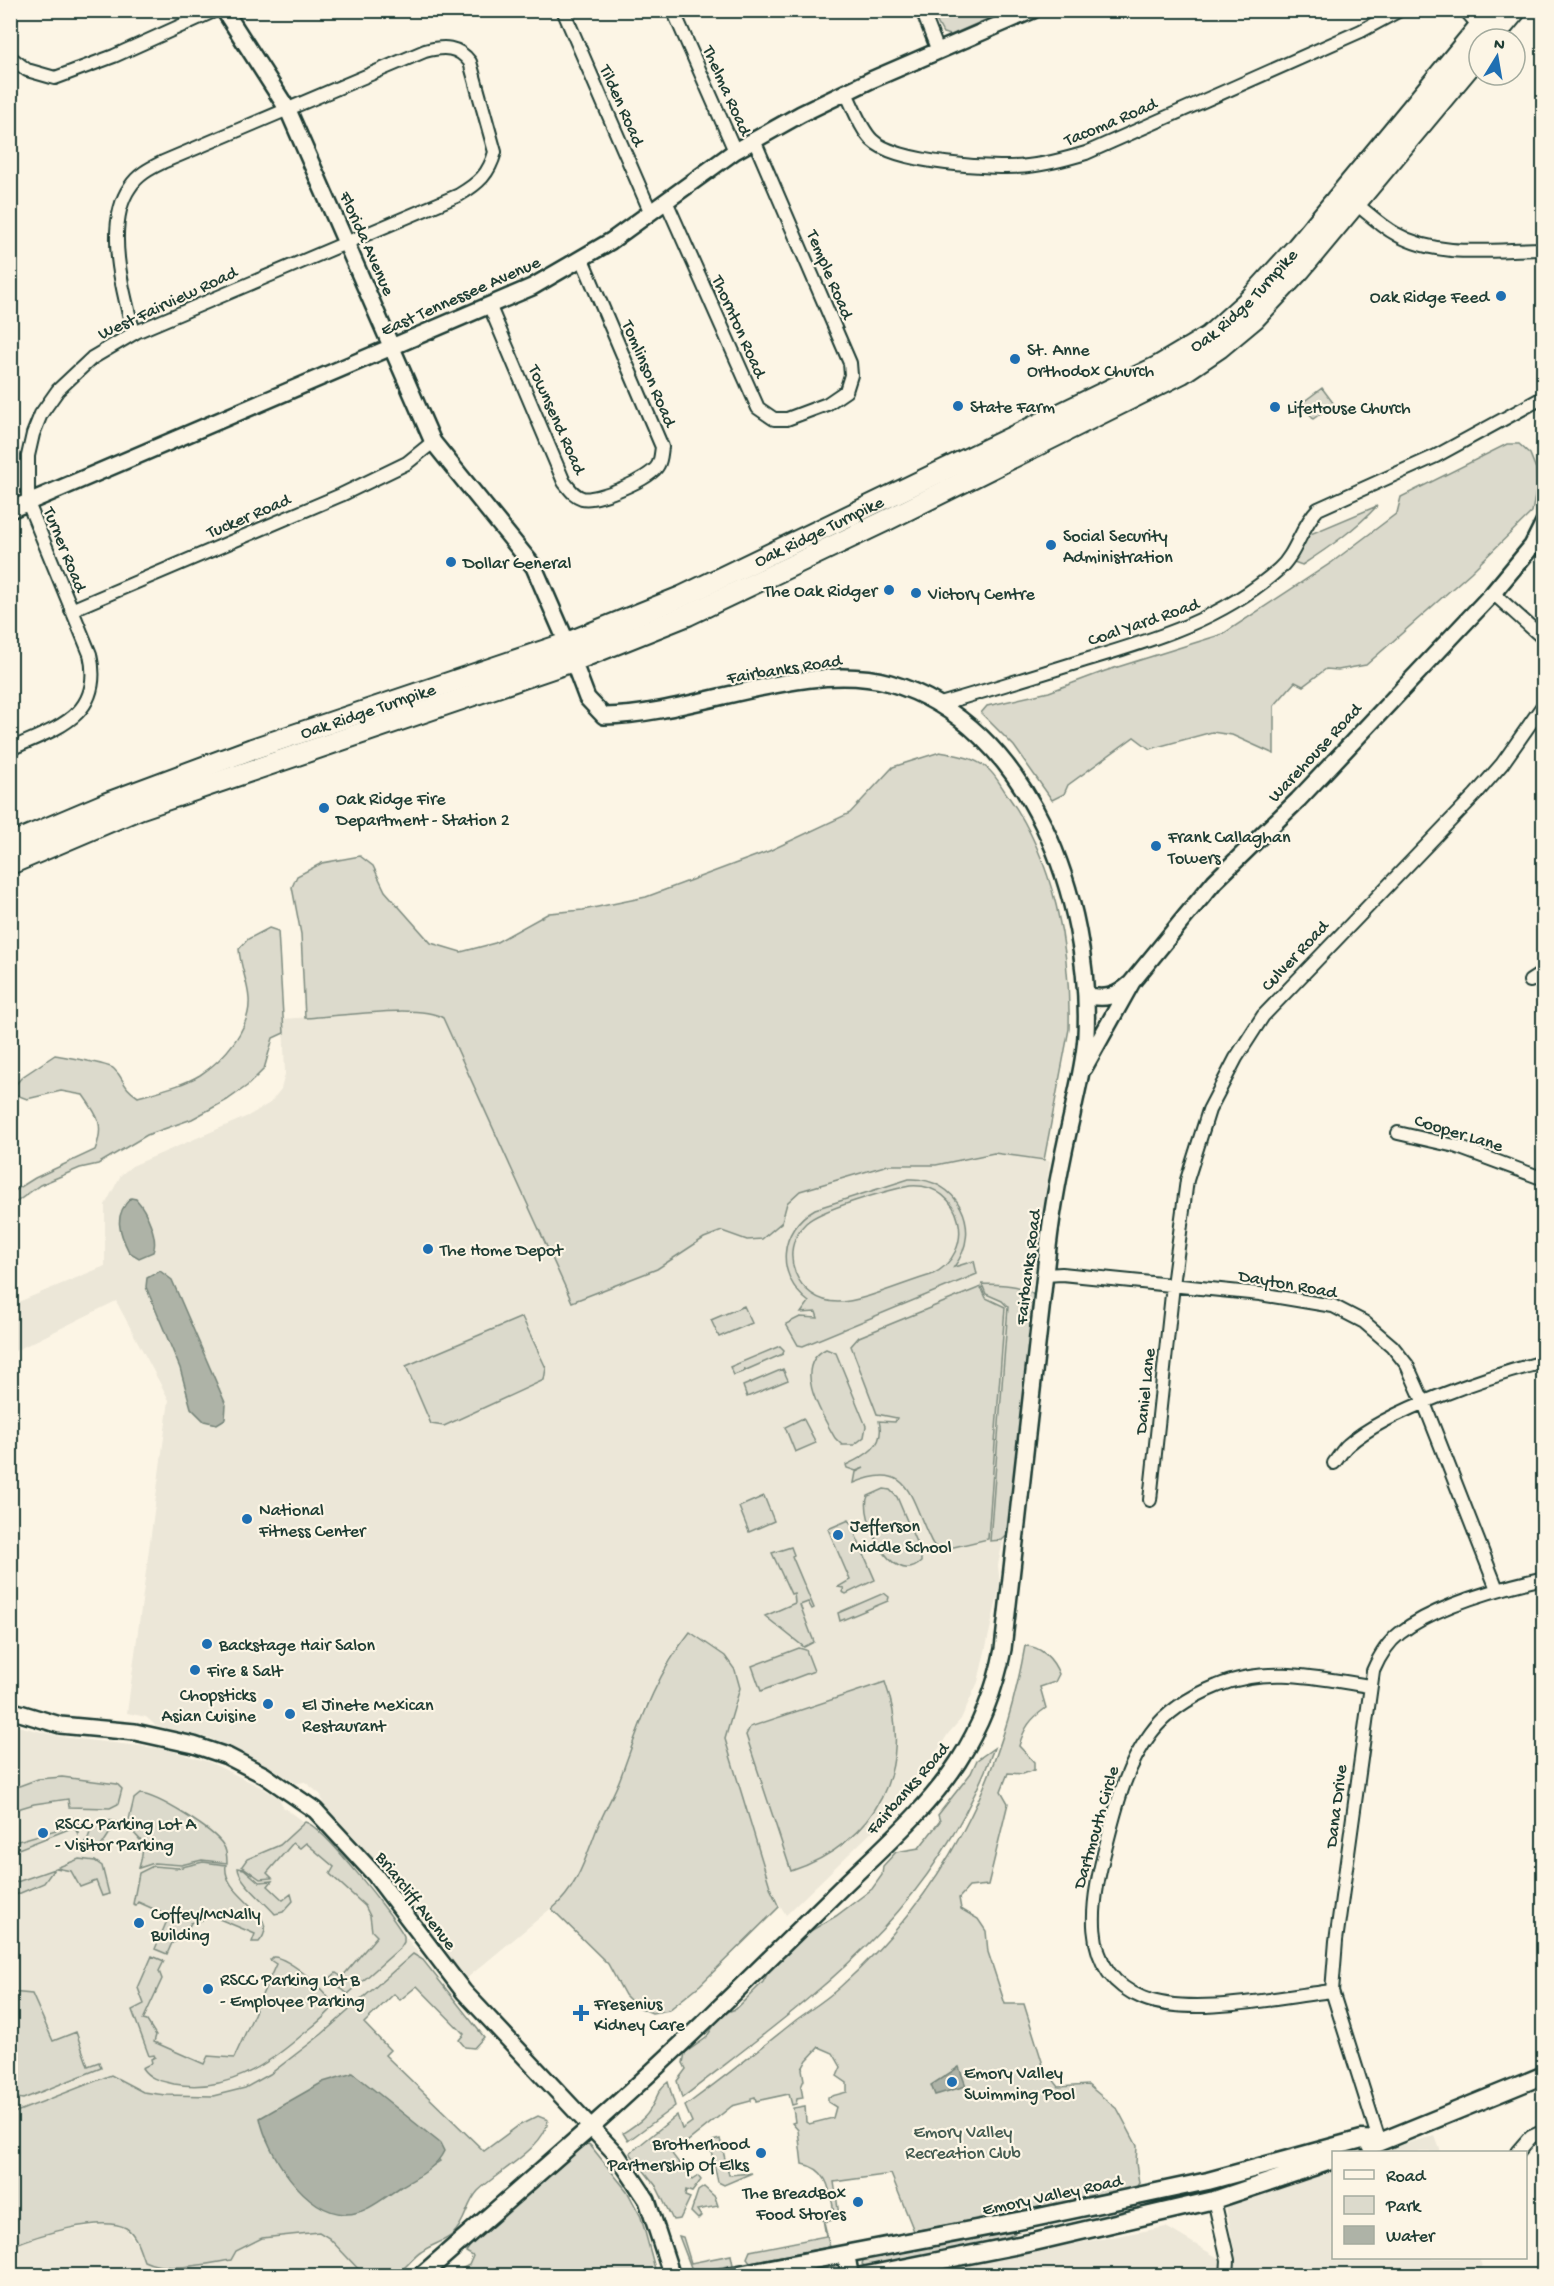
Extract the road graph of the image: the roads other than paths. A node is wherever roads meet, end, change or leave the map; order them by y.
1 (216, 10) edge
2 (224, 10) edge
3 (563, 10) edge
4 (673, 10) edge
5 (922, 10) edge
6 (1033, 10) edge
7 (1400, 10) edge
8 (1465, 10) edge
9 (1493, 10) edge
10 (1516, 10) edge
11 (1481, 27) edge
12 (1490, 27) edge
13 (1497, 27) edge
14 (938, 51) junction
15 (10, 57) edge
16 (1467, 59) edge
17 (1467, 68) edge
18 (845, 91) junction
19 (288, 110) junction
20 (754, 140) junction
21 (1393, 145) junction
22 (735, 151) junction
23 (1348, 198) junction
24 (666, 201) junction
25 (651, 213) junction
26 (346, 242) junction
27 (1544, 249) edge
28 (582, 259) junction
29 (490, 307) junction
30 (134, 333) junction
31 (393, 346) junction
32 (1544, 397) edge
33 (815, 409) joint
34 (433, 442) junction
35 (625, 486) joint
36 (28, 503) junction
37 (10, 510) edge
38 (1544, 522) edge
39 (1493, 593) junction
40 (71, 610) junction
41 (1544, 639) edge
42 (570, 652) junction
43 (1544, 704) edge
44 (937, 705) junction
45 (10, 748) edge
46 (11, 858) edge
47 (1544, 972) edge
48 (1530, 981) dead end
49 (1132, 982) junction
50 (1086, 995) junction
51 (1080, 1074) junction
52 (1398, 1133) dead end
53 (1544, 1179) edge
54 (1045, 1275) junction
55 (1173, 1285) junction
56 (1544, 1362) edge
57 (1424, 1403) junction
58 (1334, 1463) dead end
59 (1150, 1500) dead end
60 (1544, 1578) edge
61 (1497, 1589) junction
62 (1369, 1686) junction
63 (14, 1710) edge
64 (1332, 1990) junction
65 (1544, 2075) edge
66 (591, 2127) junction
67 (1544, 2131) edge
68 (1379, 2140) junction
69 (1359, 2151) edge
70 (1519, 2151) edge
71 (1332, 2161) edge
72 (1208, 2181) junction
73 (1214, 2200) junction
74 (1034, 2218) junction
75 (1034, 2242) junction
76 (846, 2254) junction
77 (421, 2276) edge
78 (672, 2276) edge
79 (729, 2276) edge
80 (850, 2276) edge
81 (862, 2276) edge
82 (1227, 2276) edge

1 - 15 street
2 - 19 street, Florida Avenue
3 - 25 street, Tilden Road
4 - 22 street, Thelma Road
5 - 14 street
6 - 14 street, East Tennessee Avenue
7 - 18 street, Tacoma Road
8 - 11 street
9 - 12 highway, Oak Ridge Turnpike
10 - 13 highway, Oak Ridge Turnpike
14 - 18 street, East Tennessee Avenue
16 - 21 highway, Oak Ridge Turnpike
17 - 21 highway, Oak Ridge Turnpike
18 - 20 street, East Tennessee Avenue
19 - 26 street, Florida Avenue
19 - 26 street, West Fairview Road
19 - 30 street
20 - 22 street, East Tennessee Avenue
20 - 33 street, Temple Road
21 - 23 highway, Oak Ridge Turnpike
22 - 24 street, East Tennessee Avenue
23 - 27 street
23 - 42 highway, Oak Ridge Turnpike
24 - 25 street, East Tennessee Avenue
24 - 33 street, Thornton Road
25 - 28 street, East Tennessee Avenue
26 - 30 street, West Fairview Road
26 - 31 street, Florida Avenue
28 - 29 street, East Tennessee Avenue
28 - 35 street, Tomlinson Road
29 - 31 street, East Tennessee Avenue
29 - 35 street, Townsend Road
30 - 36 street, West Fairview Road
31 - 34 street, Florida Avenue
31 - 36 street, East Tennessee Avenue
32 - 44 street, Coal Yard Road
34 - 40 street, Tucker Road
34 - 42 street, Florida Avenue
36 - 37 street, East Tennessee Avenue
36 - 40 street, Turner Road
38 - 39 street, Warehouse Road
39 - 41 street
39 - 49 street, Warehouse Road
40 - 45 street, Turner Road
42 - 44 street, Fairbanks Road
42 - 46 highway, Oak Ridge Turnpike
43 - 55 street, Culver Road
44 - 50 street, Fairbanks Road
47 - 48 street
49 - 50 street
49 - 51 street, Warehouse Road
50 - 51 street, Fairbanks Road
51 - 54 street, Fairbanks Road
52 - 53 street, Cooper Lane
54 - 55 street, Dayton Road
54 - 66 street, Fairbanks Road
55 - 57 street, Dayton Road
55 - 59 street, Daniel Lane
56 - 57 street
57 - 58 street
57 - 61 street, Dayton Road
60 - 61 street, Dana Drive
61 - 62 street, Dana Drive
62 - 64 street, Dana Drive
62 - 64 street, Dartmouth Circle
63 - 66 street, Briarcliff Avenue
64 - 68 street, Dana Drive
65 - 68 main road, Emory Valley Road
66 - 77 main road
66 - 78 street, Briarcliff Avenue
67 - 70 street
68 - 69 main road, Emory Valley Road
68 - 72 main road, Emory Valley Road
71 - 73 main road
72 - 73 main road
72 - 74 main road, Emory Valley Road
73 - 75 main road
73 - 82 street
74 - 75 main road
74 - 76 main road, Emory Valley Road
75 - 81 main road
76 - 79 main road, Emory Valley Road
76 - 80 main road

